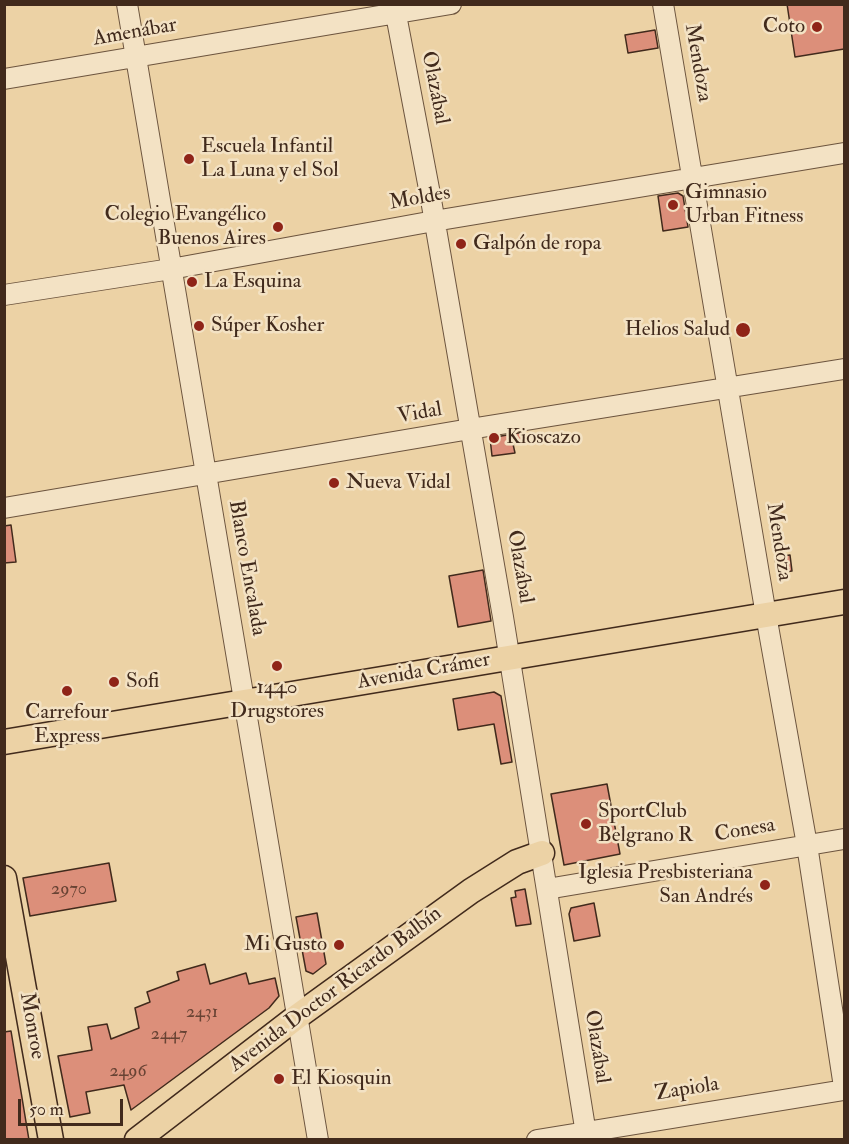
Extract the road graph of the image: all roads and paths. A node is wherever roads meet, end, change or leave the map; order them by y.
1 (127, 4) edge
2 (451, 4) edge
3 (663, 4) edge
4 (395, 9) edge
5 (135, 57) junction
6 (4, 79) edge
7 (844, 153) edge
8 (692, 178) junction
9 (434, 221) junction
10 (171, 269) junction
11 (4, 295) edge
12 (844, 369) edge
13 (728, 388) junction
14 (470, 429) junction
15 (206, 476) junction
16 (4, 508) edge
17 (844, 602) edge
18 (766, 615) junction
19 (509, 657) junction
20 (246, 703) junction
21 (4, 742) edge
22 (844, 839) edge
23 (807, 845) junction
24 (542, 854) junction
25 (4, 878) edge
26 (548, 889) junction
27 (13, 970) edge
28 (298, 1016) junction
29 (844, 1089) edge
30 (586, 1135) edge
31 (51, 1140) edge
32 (137, 1140) edge
33 (318, 1140) edge
34 (537, 1140) edge

1 - 5 street, Blanco Encalada
2 - 4 street, Amenábar
3 - 8 street, Mendoza
4 - 5 street, Amenábar
4 - 9 street, Olazábal
5 - 6 street, Amenábar
5 - 10 street, Blanco Encalada
7 - 8 street, Moldes
8 - 9 street, Moldes
8 - 13 street, Mendoza
9 - 10 street, Moldes
9 - 14 street, Olazábal
10 - 11 street, Moldes
10 - 15 street, Blanco Encalada
12 - 13 street, Vidal
13 - 14 street, Vidal
13 - 18 street, Mendoza
14 - 15 street, Vidal
14 - 19 street, Olazábal
15 - 16 street, Vidal
15 - 20 street, Blanco Encalada
17 - 18 main road, Avenida Crámer
18 - 19 main road, Avenida Crámer
18 - 23 street, Mendoza
19 - 20 main road, Avenida Crámer
19 - 24 street, Olazábal
20 - 21 main road, Avenida Crámer
20 - 28 street, Blanco Encalada
22 - 23 street, Conesa
23 - 26 street, Conesa
23 - 29 street, Mendoza
24 - 26 street, Olazábal
24 - 28 main road, Avenida Doctor Ricardo Balbín
25 - 27 main road, Monroe
26 - 30 street, Olazábal
27 - 31 main road, Monroe
28 - 32 main road, Avenida Doctor Ricardo Balbín
28 - 33 street, Blanco Encalada
29 - 30 street, Zapiola
30 - 34 street, Zapiola

